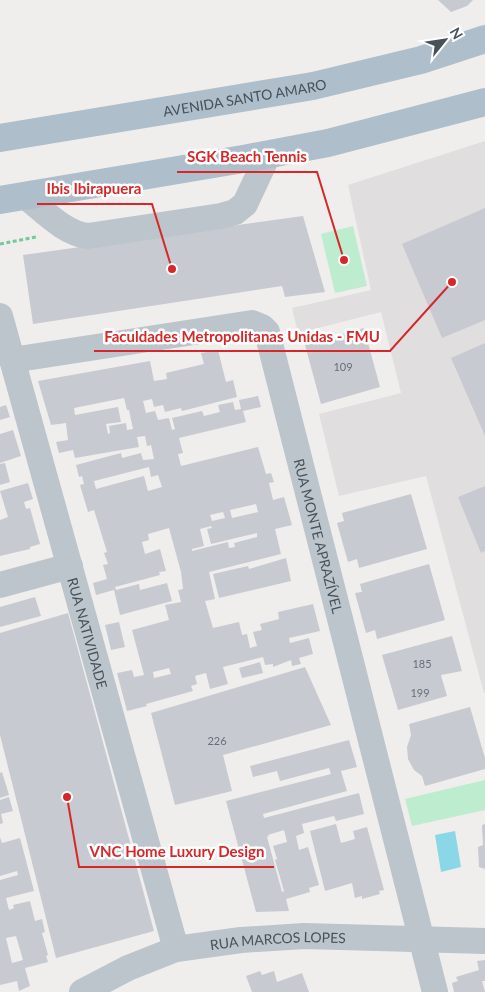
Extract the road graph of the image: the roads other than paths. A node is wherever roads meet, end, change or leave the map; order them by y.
1 (485, 39) edge
2 (485, 102) edge
3 (0, 138) edge
4 (268, 155) junction
5 (13, 198) edge
6 (0, 316) edge
7 (12, 360) junction
8 (70, 566) junction
9 (0, 585) edge
10 (420, 939) junction
11 (485, 941) edge
12 (176, 949) junction
13 (82, 992) edge
14 (435, 992) edge

1 - 3 main road, AVENIDA SANTO AMARO
2 - 4 main road
4 - 5 main road
4 - 5 street
6 - 7 street, RUA NATIVIDADE
7 - 8 street, RUA NATIVIDADE
7 - 10 street, RUA MONTE APRAZÍVEL
8 - 9 street
8 - 12 street, RUA NATIVIDADE
10 - 11 street, RUA MARCOS LOPES
10 - 12 street, RUA MARCOS LOPES
10 - 14 street, RUA MONTE APRAZÍVEL
12 - 13 street, RUA MARCOS LOPES

